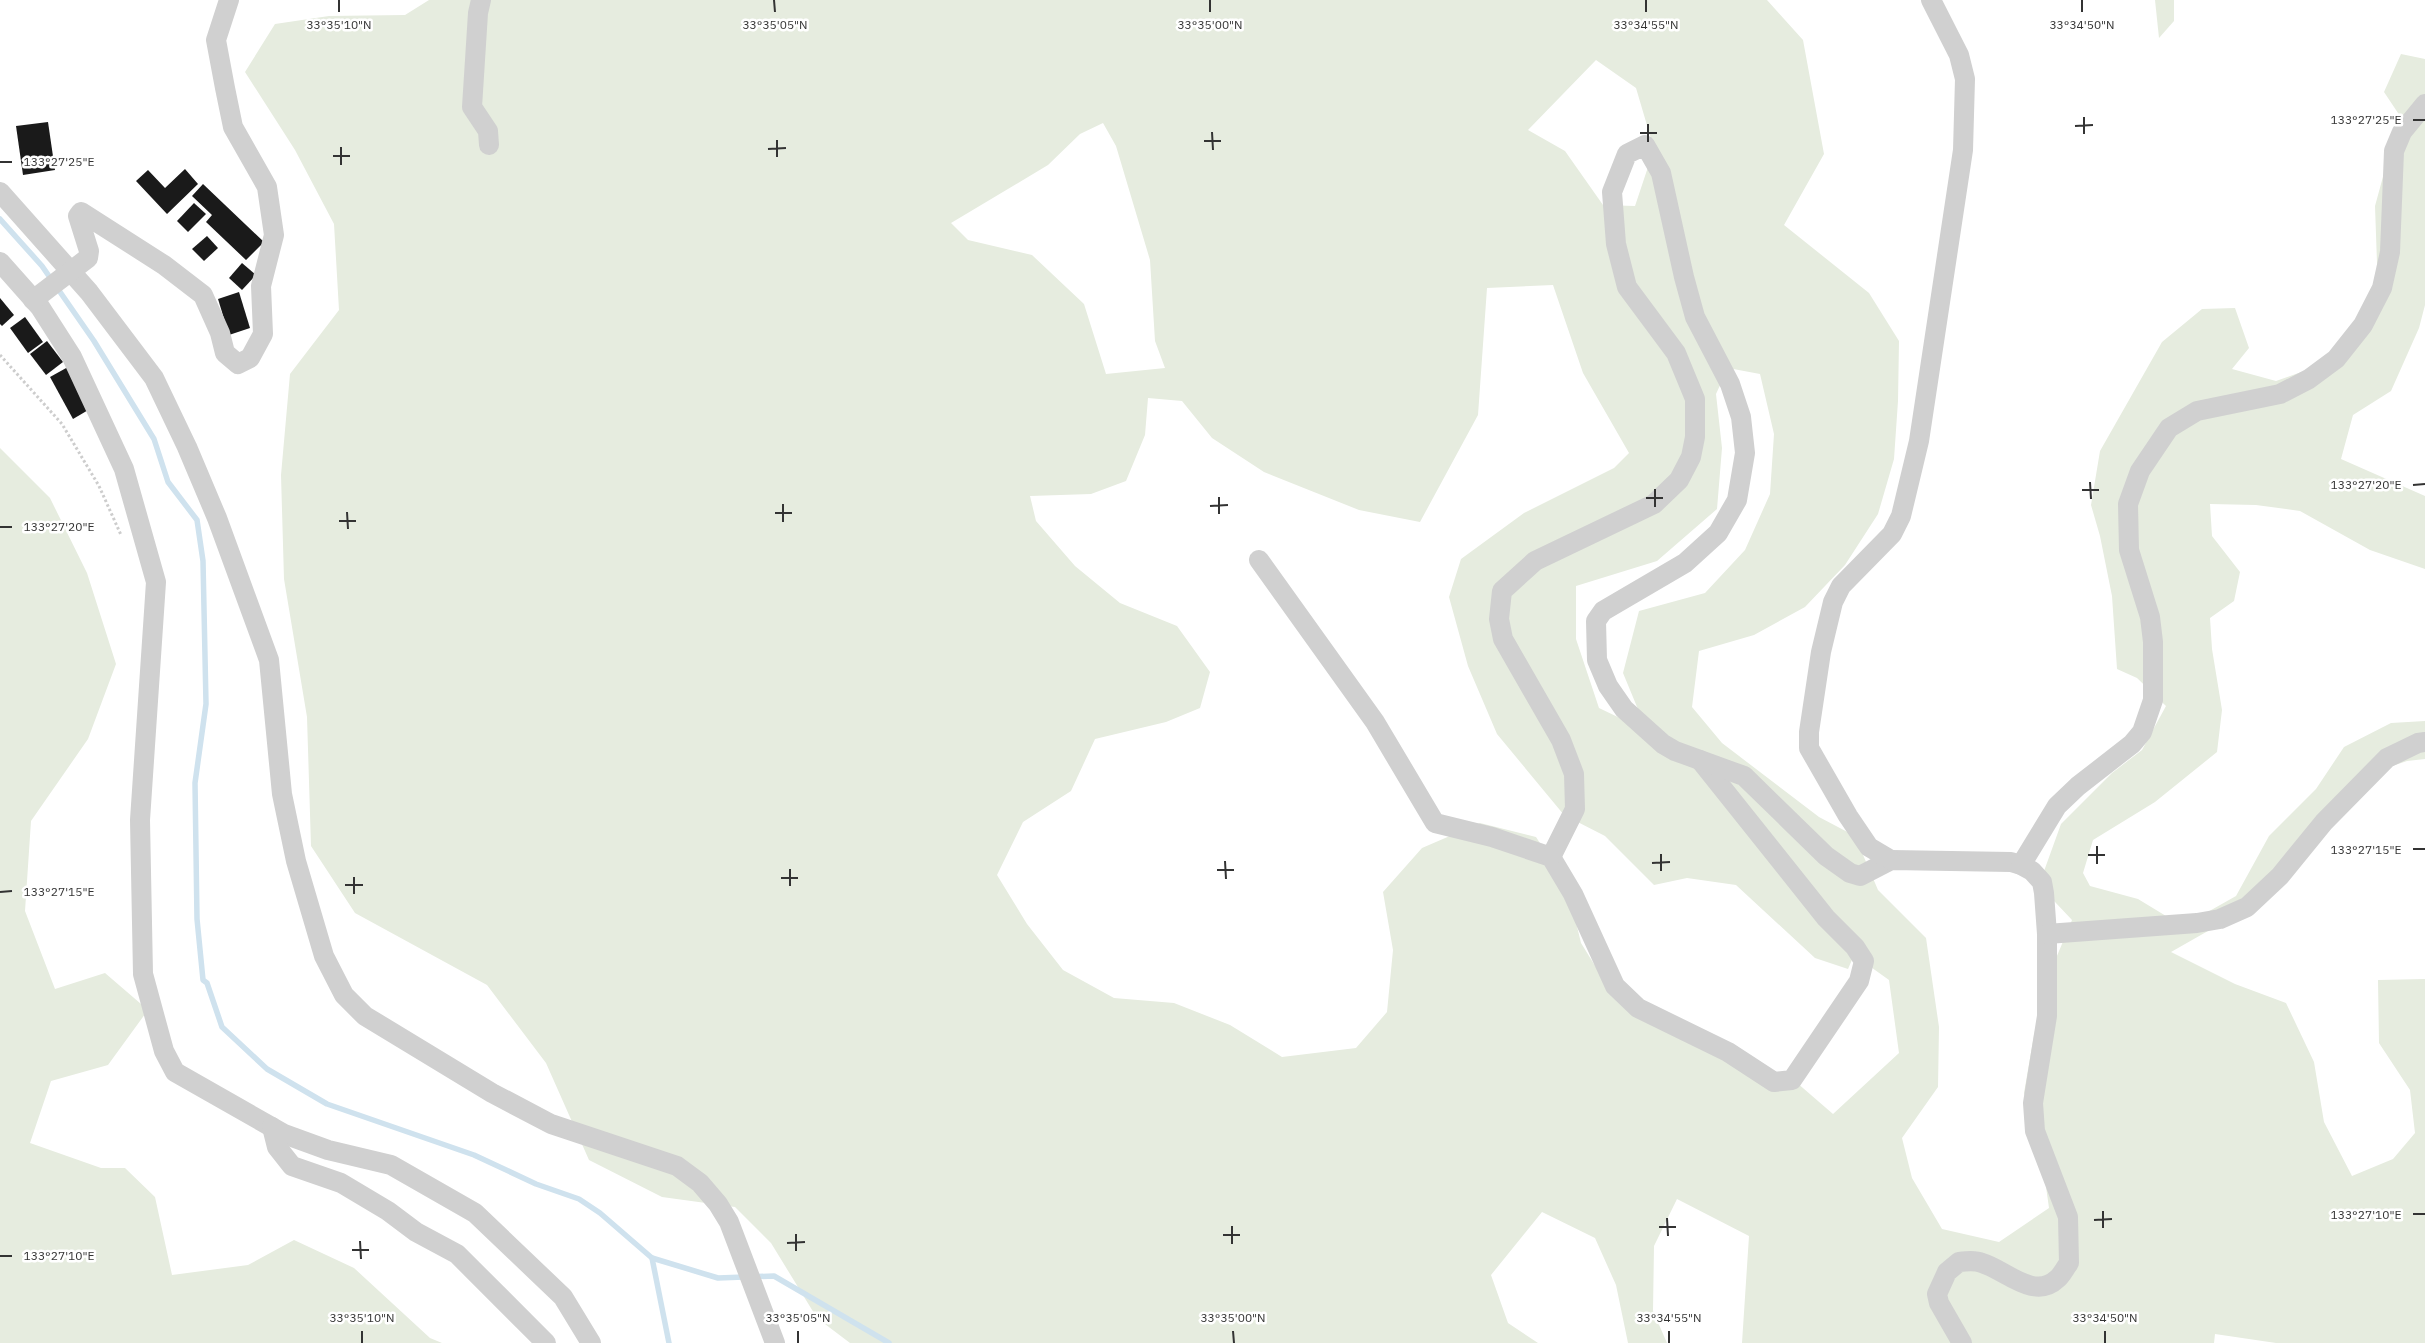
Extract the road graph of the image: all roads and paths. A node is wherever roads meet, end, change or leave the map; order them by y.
1 (229, 0) edge
2 (481, 0) edge
3 (1931, 0) edge
4 (2425, 104) edge
5 (489, 145) dead end
6 (0, 192) edge
7 (0, 262) edge
8 (69, 272) junction
9 (33, 300) junction
10 (0, 355) edge
11 (123, 540) dead end
12 (1259, 560) dead end
13 (2425, 742) edge
14 (1699, 759) junction
15 (1551, 857) junction
16 (1891, 860) junction
17 (2022, 864) junction
18 (2048, 934) junction
19 (272, 1127) junction
20 (546, 1343) edge
21 (591, 1343) edge
22 (775, 1343) edge
23 (1962, 1343) edge

1 - 8 street
2 - 5 street
3 - 16 street
4 - 17 street
6 - 8 street
7 - 9 street
8 - 9 street
8 - 22 street
9 - 19 street
10 - 11 path
12 - 15 street
13 - 18 street
14 - 15 street
14 - 15 street
14 - 16 street
16 - 17 street
17 - 18 street
18 - 23 street
19 - 20 street
19 - 21 street

